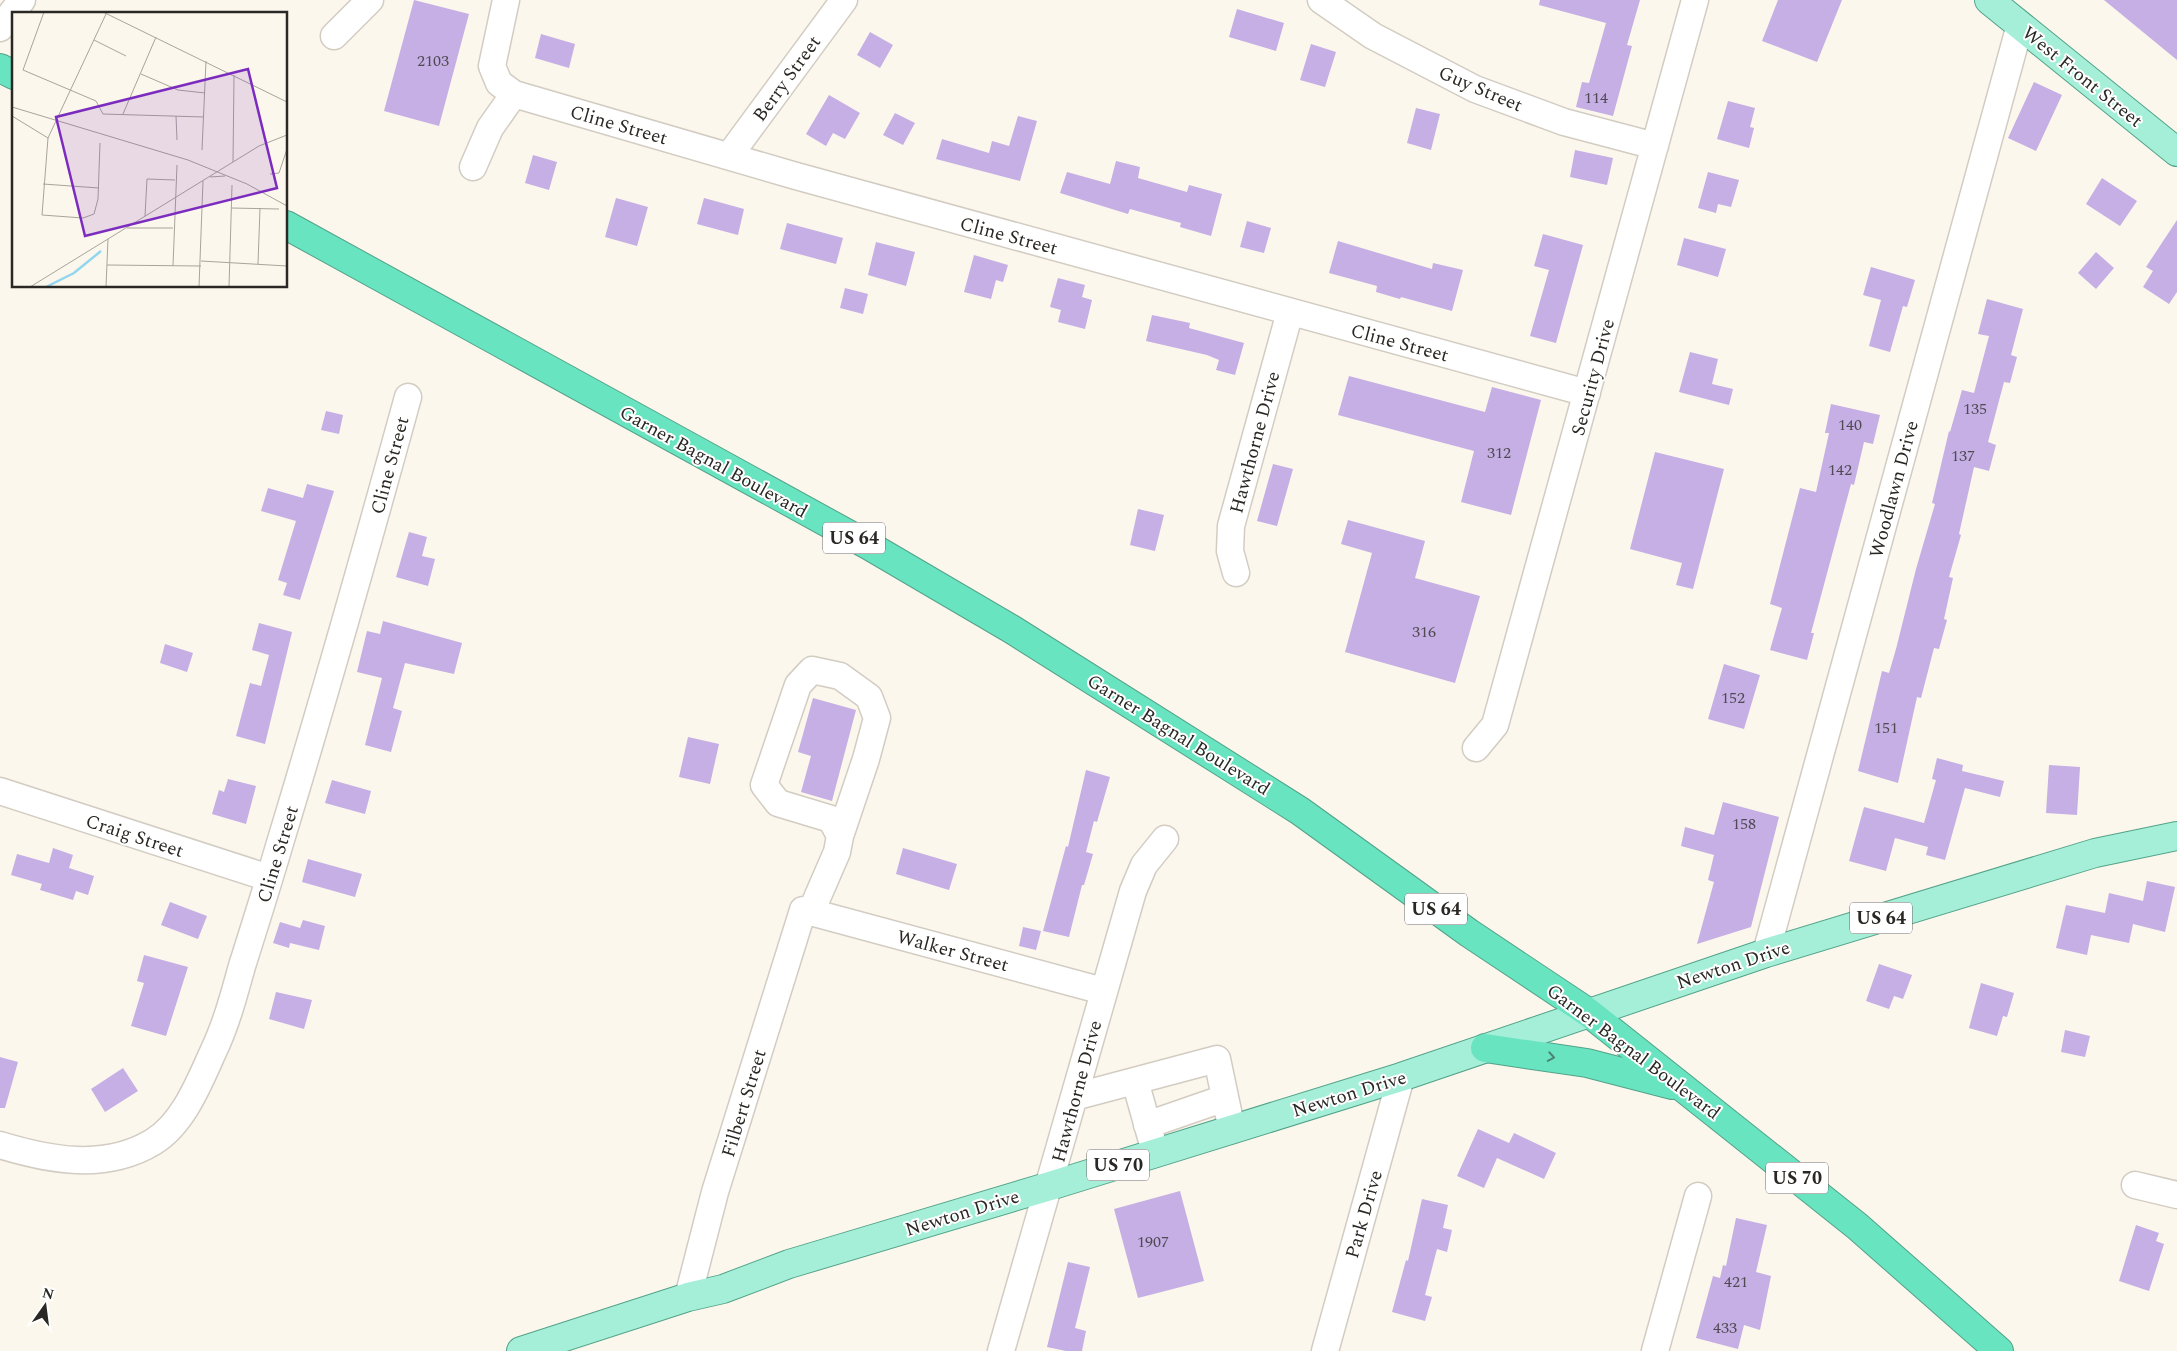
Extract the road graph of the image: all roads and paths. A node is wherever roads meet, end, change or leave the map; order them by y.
1 (22, 0) edge
2 (370, 0) edge
3 (506, 0) edge
4 (844, 0) edge
5 (1321, 0) edge
6 (1695, 0) edge
7 (1989, 0) edge
8 (13, 12) edge
9 (12, 13) edge
10 (2020, 25) junction
11 (0, 28) edge
12 (334, 36) dead end
13 (0, 68) edge
14 (12, 74) edge
15 (514, 94) junction
16 (1655, 146) junction
17 (2177, 152) edge
18 (729, 156) junction
19 (473, 167) dead end
20 (288, 226) edge
21 (1290, 312) junction
22 (1587, 393) junction
23 (408, 397) dead end
24 (1236, 573) dead end
25 (1476, 748) dead end
26 (0, 791) edge
27 (840, 836) junction
28 (2177, 836) edge
29 (1165, 839) dead end
30 (269, 878) junction
31 (807, 911) junction
32 (1766, 953) junction
33 (1103, 991) junction
34 (1589, 1013) junction
35 (1485, 1048) junction
36 (1401, 1077) junction
37 (1135, 1082) junction
38 (1683, 1087) junction
39 (1074, 1098) junction
40 (1225, 1098) junction
41 (1147, 1125) junction
42 (1232, 1130) junction
43 (0, 1145) edge
44 (1155, 1154) junction
45 (2136, 1185) dead end
46 (1050, 1186) junction
47 (2177, 1195) edge
48 (1698, 1196) dead end
49 (688, 1297) junction
50 (521, 1351) edge
51 (1001, 1351) edge
52 (1325, 1351) edge
53 (1655, 1351) edge
54 (1999, 1351) edge

1 - 8 street
2 - 12 street
3 - 15 street
4 - 18 street, Berry Street
5 - 16 street, Guy Street
6 - 16 street, Security Drive
7 - 10 main road, West Front Street
9 - 11 street
10 - 17 main road, West Front Street
10 - 32 street, Woodlawn Drive
13 - 14 highway
15 - 18 street, Cline Street
15 - 19 street
16 - 22 street, Security Drive
18 - 21 street, Cline Street
20 - 34 highway, Garner Bagnal Boulevard / US 64
21 - 22 street, Cline Street
21 - 24 street, Hawthorne Drive
22 - 25 street, Security Drive
23 - 30 street, Cline Street
26 - 30 street, Craig Street
27 - 27 street, Filbert Street
27 - 31 street, Filbert Street
28 - 32 main road, Newton Drive / US 64
29 - 33 street, Hawthorne Drive
30 - 43 street, Cline Street
31 - 33 street, Walker Street
31 - 49 street, Filbert Street
32 - 34 main road, Newton Drive / US 64
33 - 39 street, Hawthorne Drive
34 - 35 main road, Newton Drive / US 70
34 - 38 highway, Garner Bagnal Boulevard / US 70
35 - 36 main road, Newton Drive / US 70
35 -> 38 highway
36 - 42 main road, Newton Drive / US 70
36 - 52 street, Park Drive
37 - 39 street
37 - 40 street
37 - 41 street
38 - 54 highway, Garner Bagnal Boulevard / US 70
39 - 46 street, Hawthorne Drive
40 - 41 street
40 - 42 street
41 - 44 street
42 - 44 main road, Newton Drive / US 70
44 - 46 main road, Newton Drive / US 70
45 - 47 street
46 - 49 main road, Newton Drive / US 70
46 - 51 street, Hawthorne Drive
48 - 53 street
49 - 50 main road, Newton Drive / US 70

